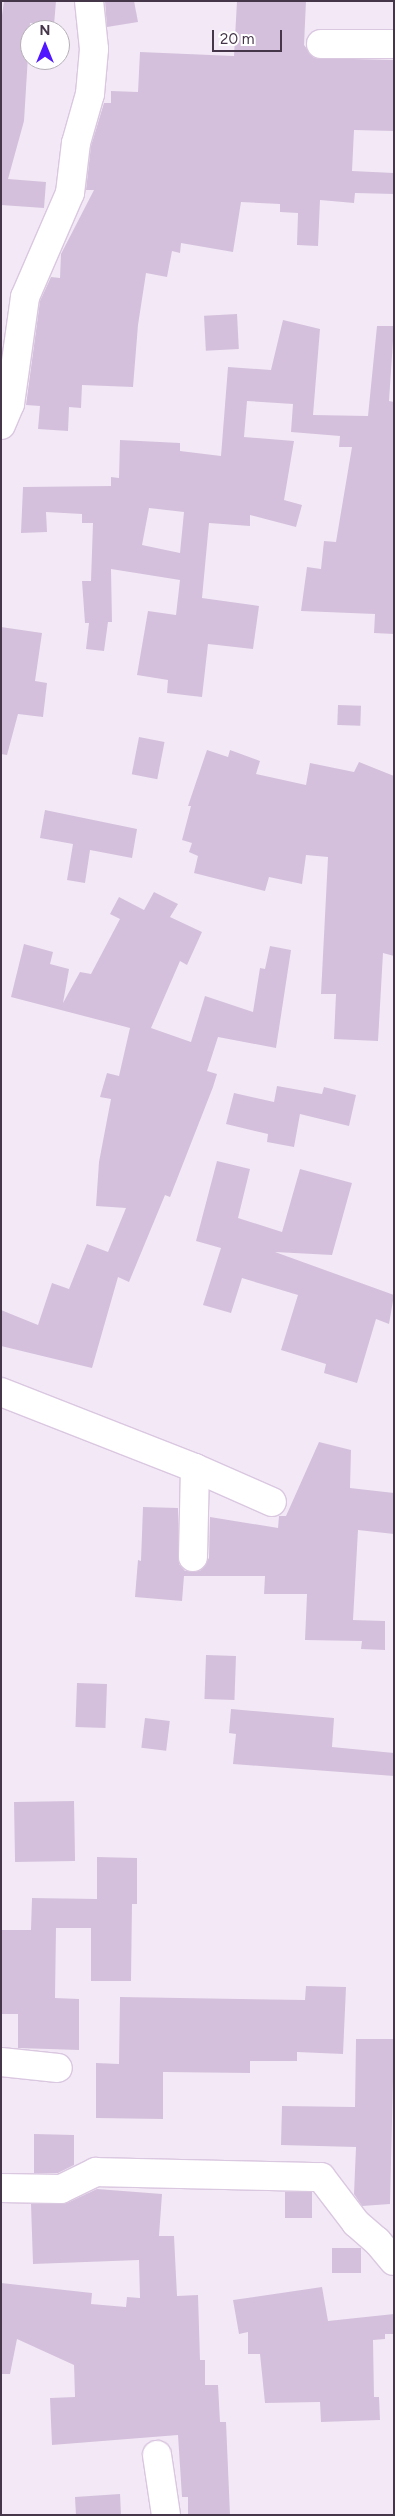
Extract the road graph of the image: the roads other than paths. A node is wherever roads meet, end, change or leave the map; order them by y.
1 (89, 1) edge
2 (321, 44) dead end
3 (394, 44) edge
4 (1, 425) edge
5 (1, 1392) edge
6 (195, 1468) junction
7 (272, 1502) dead end
8 (192, 1557) dead end
9 (1, 2062) edge
10 (58, 2068) dead end
11 (1, 2188) edge
12 (394, 2261) edge
13 (157, 2455) dead end
14 (166, 2515) edge

1 - 4 street
2 - 3 street
5 - 6 street
6 - 7 street
6 - 8 street
9 - 10 street
11 - 12 street
13 - 14 street

